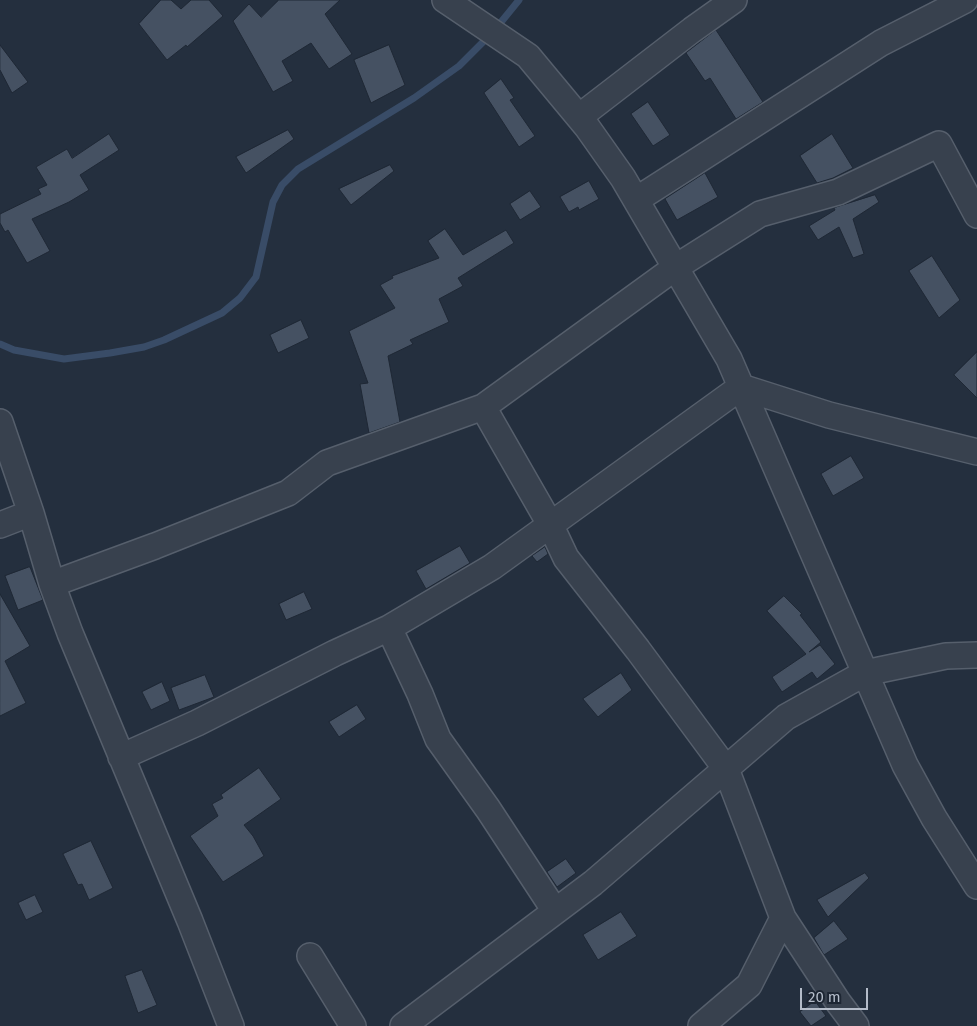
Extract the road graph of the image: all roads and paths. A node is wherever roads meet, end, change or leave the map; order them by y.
1 (445, 0) edge
2 (734, 0) edge
3 (965, 0) edge
4 (579, 118) junction
5 (636, 200) junction
6 (977, 215) edge
7 (676, 268) junction
8 (741, 387) junction
9 (484, 407) junction
10 (0, 422) edge
11 (977, 452) edge
12 (31, 513) junction
13 (550, 524) junction
14 (0, 525) edge
15 (52, 584) junction
16 (388, 628) junction
17 (977, 655) edge
18 (865, 672) junction
19 (121, 757) junction
20 (726, 769) junction
21 (977, 886) edge
22 (555, 911) junction
23 (782, 918) junction
24 (310, 956) dead end
25 (231, 1026) edge
26 (353, 1026) edge
27 (403, 1026) edge
28 (701, 1026) edge
29 (856, 1026) edge

1 - 4 street
2 - 4 street
3 - 5 street
4 - 5 street
5 - 7 street
6 - 7 street
7 - 8 street
7 - 9 street
8 - 11 street
8 - 13 street
8 - 18 street
9 - 13 street
9 - 15 street
10 - 12 street
12 - 14 street
12 - 15 street
13 - 16 street
13 - 20 street
15 - 19 street
16 - 19 street
16 - 22 street
17 - 18 street
18 - 20 street
18 - 21 street
19 - 25 street
20 - 22 street
20 - 23 street
22 - 27 street
23 - 28 street
23 - 29 street
24 - 26 street

